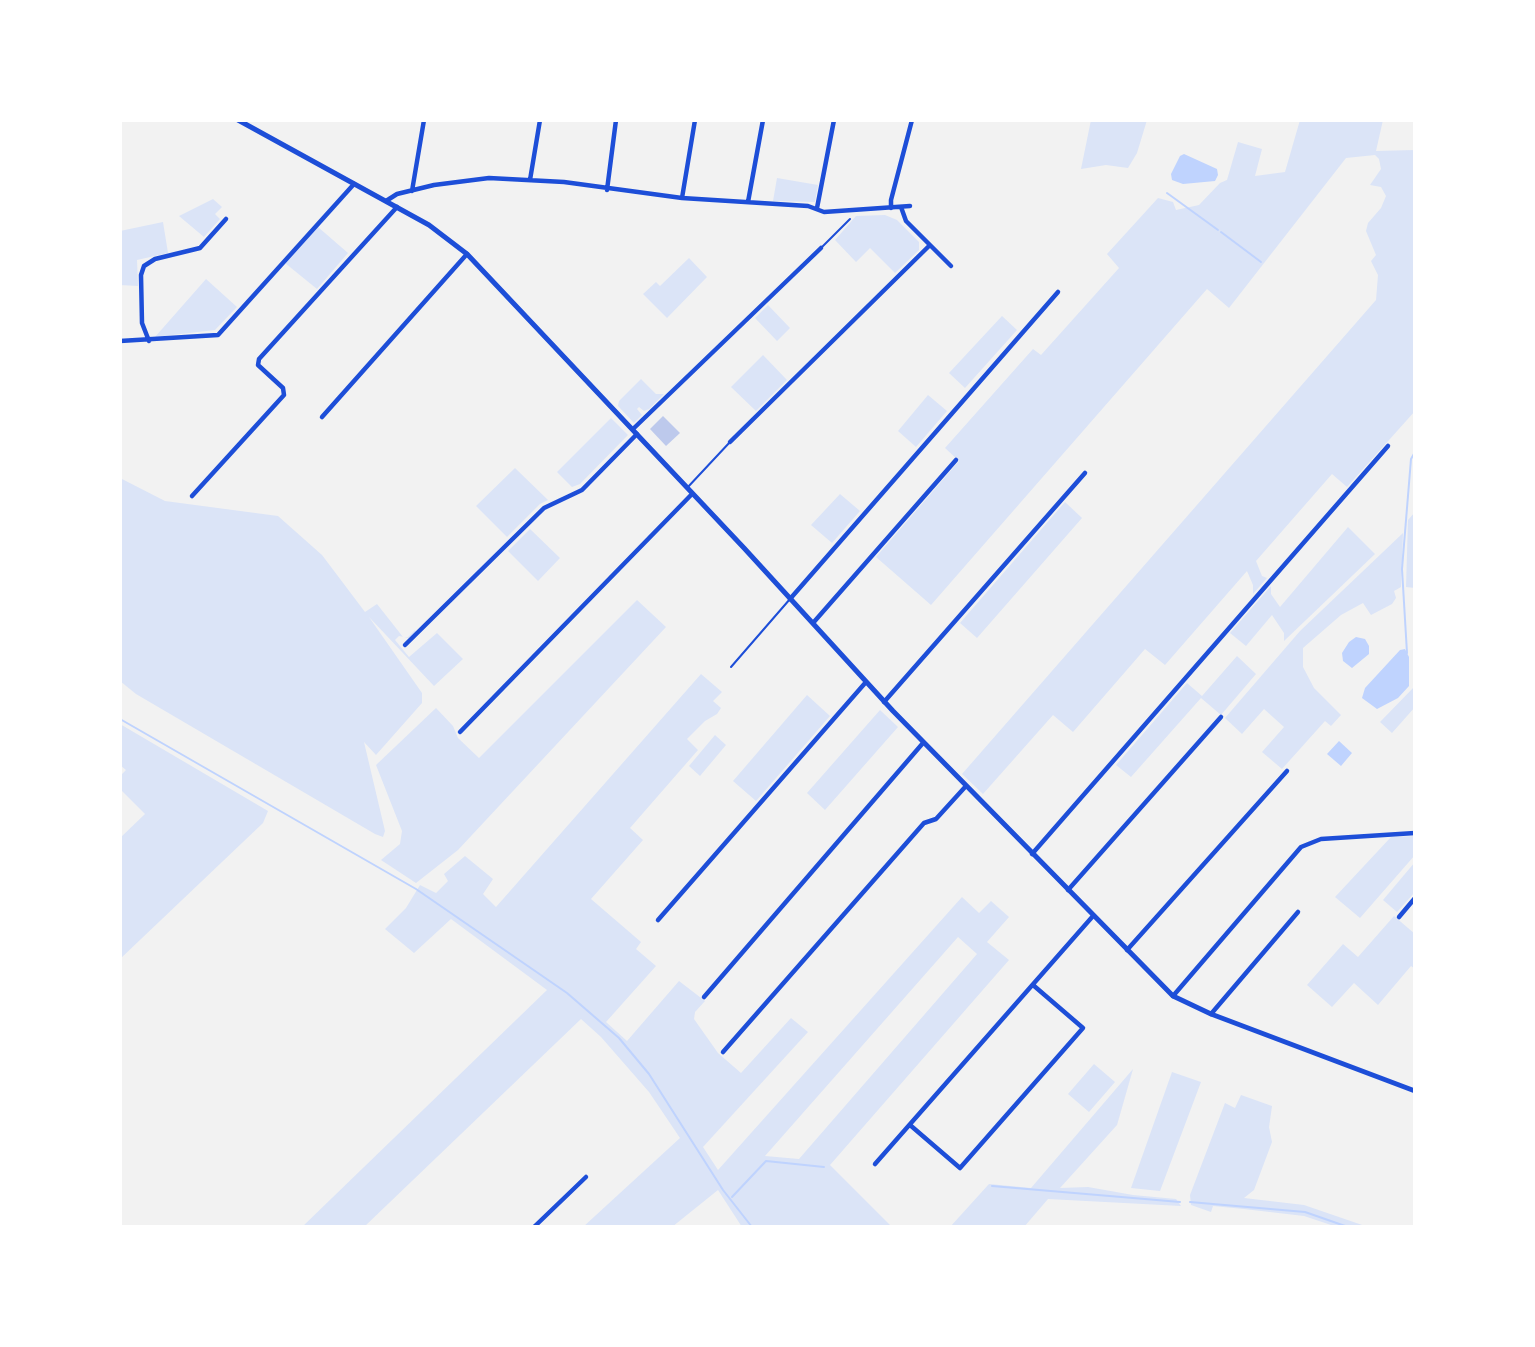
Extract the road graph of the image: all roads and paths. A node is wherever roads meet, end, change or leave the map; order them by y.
1 (238, 120) edge
2 (424, 120) edge
3 (540, 120) edge
4 (616, 120) edge
5 (694, 120) edge
6 (763, 120) edge
7 (834, 120) edge
8 (912, 120) edge
9 (530, 180) junction
10 (354, 184) junction
11 (412, 190) junction
12 (607, 190) junction
13 (682, 198) junction
14 (386, 201) junction
15 (748, 202) junction
16 (910, 206) dead end
17 (397, 207) junction
18 (901, 207) junction
19 (817, 208) junction
20 (891, 208) junction
21 (226, 219) dead end
22 (850, 219) dead end
23 (930, 245) junction
24 (821, 248) joint
25 (467, 254) junction
26 (951, 266) dead end
27 (1058, 292) dead end
28 (149, 341) junction
29 (120, 342) edge
30 (322, 417) dead end
31 (635, 432) junction
32 (730, 442) joint
33 (1388, 446) dead end
34 (956, 459) dead end
35 (1085, 473) dead end
36 (687, 488) junction
37 (692, 494) junction
38 (192, 496) dead end
39 (790, 598) junction
40 (813, 622) junction
41 (405, 645) dead end
42 (731, 667) dead end
43 (866, 682) junction
44 (884, 702) junction
45 (1221, 717) dead end
46 (460, 732) dead end
47 (924, 743) junction
48 (1287, 771) dead end
49 (966, 786) junction
50 (1415, 833) edge
51 (1032, 854) junction
52 (1068, 890) junction
53 (1415, 898) edge
54 (1298, 912) dead end
55 (1093, 916) junction
56 (1399, 916) dead end
57 (658, 920) dead end
58 (1127, 950) junction
59 (1033, 985) junction
60 (1173, 996) junction
61 (704, 997) dead end
62 (1211, 1014) junction
63 (723, 1052) dead end
64 (1415, 1091) edge
65 (910, 1125) junction
66 (875, 1164) dead end
67 (585, 1177) dead end
68 (534, 1227) edge

1 - 10 street
2 - 11 street
3 - 9 street
4 - 12 street
5 - 13 street
6 - 15 street
7 - 19 street
8 - 20 street
9 - 11 street
9 - 12 street
10 - 14 street
10 - 28 street
11 - 14 street
12 - 13 street
13 - 15 street
14 - 17 street
15 - 19 street
16 - 18 street
17 - 25 street
17 - 38 street
18 - 20 street
18 - 23 street
19 - 20 street
21 - 28 street
22 - 24 lane
23 - 26 street
23 - 32 street
24 - 31 street
25 - 30 street
25 - 31 street
27 - 39 street
28 - 29 street
31 - 36 street
31 - 41 street
32 - 36 lane
33 - 51 street
34 - 40 street
35 - 44 street
36 - 37 street
37 - 39 street
37 - 46 street
39 - 40 street
39 - 42 lane
40 - 43 street
43 - 44 street
43 - 57 street
44 - 47 street
45 - 52 street
47 - 49 street
47 - 61 street
48 - 58 street
49 - 51 street
49 - 63 street
50 - 60 street
51 - 52 street
52 - 55 street
53 - 56 street
54 - 62 street
55 - 58 street
55 - 59 street
58 - 60 street
59 - 65 street
59 - 65 street
60 - 62 street
62 - 64 street
65 - 66 street
67 - 68 street

